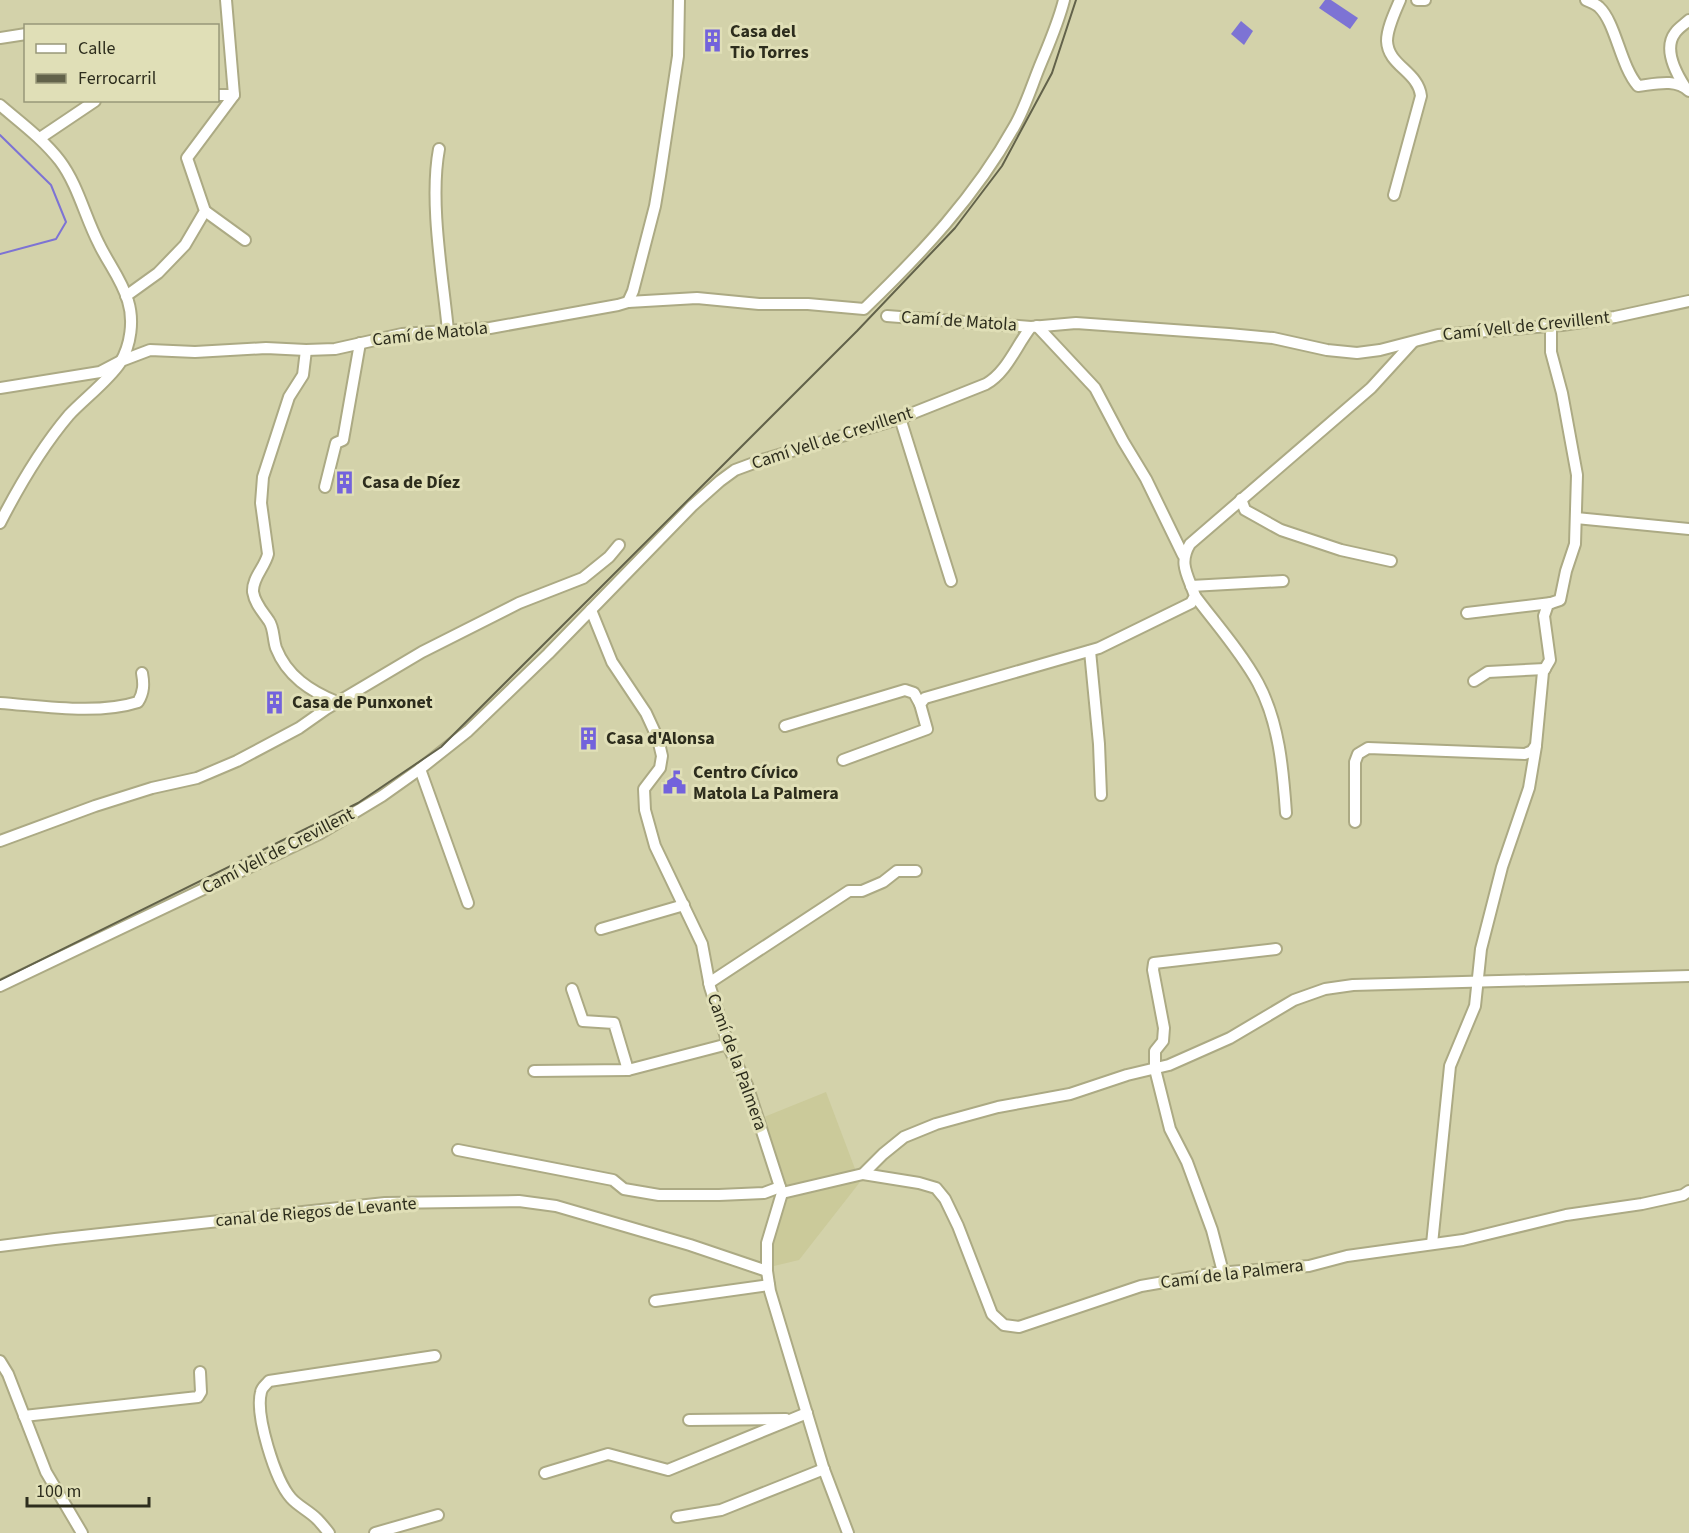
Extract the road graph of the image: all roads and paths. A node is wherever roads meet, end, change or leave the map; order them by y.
1 (226, 0) edge
2 (679, 0) edge
3 (1064, 0) edge
4 (1400, 0) edge
5 (1417, 0) edge
6 (1425, 0) edge
7 (1586, 0) edge
8 (1689, 20) edge
9 (24, 34) edge
10 (0, 38) edge
11 (1687, 89) edge
12 (219, 95) edge
13 (234, 95) junction
14 (94, 102) edge
15 (0, 105) edge
16 (40, 138) junction
17 (439, 149) dead end
18 (1394, 195) dead end
19 (205, 211) junction
20 (245, 240) dead end
21 (126, 296) junction
22 (1689, 301) edge
23 (628, 302) junction
24 (887, 316) dead end
25 (1034, 326) junction
26 (1551, 326) junction
27 (448, 332) junction
28 (1413, 341) junction
29 (360, 343) junction
30 (306, 350) junction
31 (121, 361) junction
32 (0, 388) edge
33 (900, 418) junction
34 (325, 487) dead end
35 (1241, 499) junction
36 (1576, 518) junction
37 (0, 523) edge
38 (1689, 529) edge
39 (619, 545) dead end
40 (1183, 555) junction
41 (1391, 561) dead end
42 (951, 581) dead end
43 (1283, 581) dead end
44 (1193, 591) junction
45 (1551, 603) junction
46 (591, 610) junction
47 (1467, 613) dead end
48 (1090, 651) junction
49 (1545, 669) junction
50 (142, 673) dead end
51 (1474, 681) dead end
52 (337, 702) junction
53 (0, 703) edge
54 (920, 704) junction
55 (785, 726) dead end
56 (1536, 745) junction
57 (843, 760) dead end
58 (420, 769) junction
59 (1101, 795) dead end
60 (1286, 813) dead end
61 (1355, 822) dead end
62 (0, 841) edge
63 (916, 871) dead end
64 (468, 903) dead end
65 (684, 905) junction
66 (601, 929) dead end
67 (1276, 949) dead end
68 (1689, 976) edge
69 (1478, 982) junction
70 (709, 983) junction
71 (0, 986) edge
72 (572, 989) dead end
73 (728, 1044) junction
74 (1155, 1069) junction
75 (628, 1070) junction
76 (534, 1071) dead end
77 (458, 1150) dead end
78 (863, 1174) junction
79 (781, 1190) junction
80 (1689, 1191) edge
81 (1432, 1244) junction
82 (0, 1246) edge
83 (767, 1271) junction
84 (1223, 1272) junction
85 (770, 1285) junction
86 (655, 1301) dead end
87 (435, 1356) dead end
88 (0, 1361) edge
89 (200, 1372) dead end
90 (807, 1413) junction
91 (24, 1416) junction
92 (792, 1419) junction
93 (689, 1420) dead end
94 (824, 1469) junction
95 (545, 1473) dead end
96 (438, 1515) dead end
97 (677, 1517) dead end
98 (82, 1533) edge
99 (329, 1533) edge
100 (375, 1533) edge
101 (848, 1533) edge

1 - 13 street
2 - 23 street
3 - 23 street, Camí de Matola
4 - 18 street
5 - 6 street
7 - 11 street
8 - 11 street
9 - 10 street
12 - 13 street
13 - 19 street
14 - 16 street
15 - 16 street
16 - 21 street
17 - 27 street
19 - 20 street
19 - 21 street
21 - 31 street
22 - 26 street, Camí Vell de Crevillent
23 - 27 street, Camí de Matola
24 - 25 street, Camí de Matola
25 - 28 street, Camí Vell de Crevillent
25 - 33 street, Camí Vell de Crevillent
25 - 40 street
26 - 28 street, Camí Vell de Crevillent
26 - 36 street
27 - 29 street, Camí de Matola
28 - 35 street
29 - 30 street, Camí de Matola
29 - 34 street
30 - 31 street, Camí de Matola
30 - 52 street
31 - 32 street, Camí de Matola
31 - 37 street
33 - 42 street
33 - 46 street, Camí Vell de Crevillent
35 - 40 street
35 - 41 street
36 - 38 street
36 - 45 street
39 - 52 street
40 - 44 street
43 - 44 street
44 - 48 street
44 - 60 street
45 - 47 street
45 - 49 street
46 - 58 street, Camí Vell de Crevillent
46 - 65 street, Camí de la Palmera
48 - 54 street
48 - 59 street
49 - 51 street
49 - 56 street
50 - 53 street
52 - 62 street
54 - 55 street
54 - 57 street
56 - 61 street
56 - 69 street
58 - 64 street
58 - 71 street, Camí Vell de Crevillent
63 - 70 street
65 - 66 street
65 - 70 street, Camí de la Palmera
67 - 74 street
68 - 69 street
69 - 74 street
69 - 81 street
70 - 73 street, Camí de la Palmera
72 - 75 street
73 - 75 street
73 - 79 street, Camí de la Palmera
74 - 78 street
74 - 84 street
75 - 76 street
77 - 79 street
78 - 79 street
78 - 84 street, Camí de la Palmera
79 - 83 street
80 - 81 street, Camí de la Palmera
81 - 84 street, Camí de la Palmera
82 - 83 street, canal de Riegos de Levante
83 - 85 street
85 - 86 street
85 - 90 street
87 - 99 street
88 - 91 street
89 - 91 street
90 - 92 street
90 - 94 street
91 - 98 street
92 - 93 street
92 - 95 street
94 - 97 street
94 - 101 street
96 - 100 street

